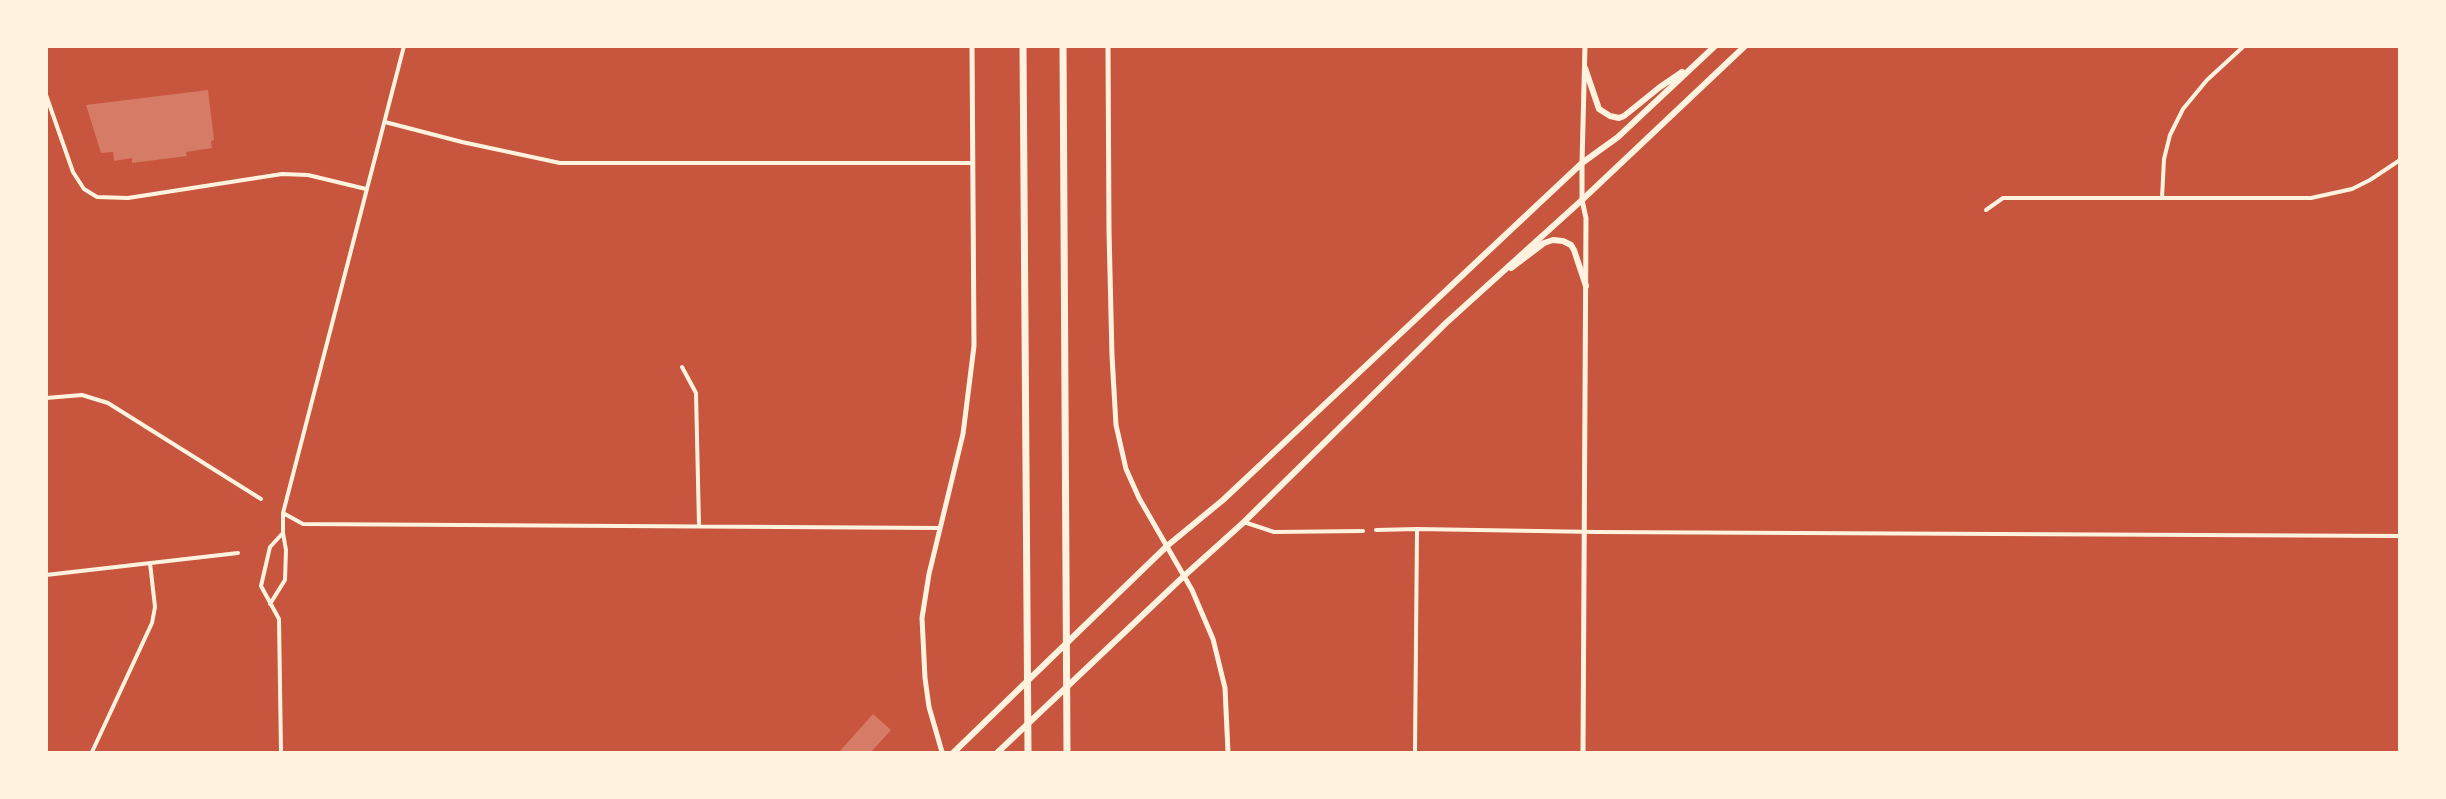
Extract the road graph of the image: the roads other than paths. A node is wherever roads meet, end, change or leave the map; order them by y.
1 (404, 46) edge
2 (972, 46) edge
3 (1023, 46) edge
4 (1063, 46) edge
5 (1108, 46) edge
6 (1585, 46) edge
7 (1716, 46) edge
8 (1745, 46) edge
9 (2244, 46) edge
10 (1698, 62) junction
11 (1585, 69) junction
12 (46, 95) edge
13 (385, 122) junction
14 (2400, 160) edge
15 (974, 163) junction
16 (1582, 163) junction
17 (366, 189) junction
18 (2162, 198) junction
19 (1582, 200) junction
20 (1986, 210) dead end
21 (1586, 286) junction
22 (1479, 292) junction
23 (682, 367) dead end
24 (46, 398) edge
25 (261, 499) dead end
26 (283, 513) junction
27 (1244, 522) junction
28 (699, 525) junction
29 (939, 528) junction
30 (1417, 529) junction
31 (1376, 530) dead end
32 (1363, 531) dead end
33 (1584, 532) junction
34 (283, 534) junction
35 (2400, 536) edge
36 (1167, 546) junction
37 (237, 554) dead end
38 (150, 563) junction
39 (46, 575) edge
40 (1184, 576) junction
41 (270, 604) junction
42 (92, 753) edge
43 (281, 753) edge
44 (942, 753) edge
45 (954, 753) edge
46 (998, 753) edge
47 (1028, 753) edge
48 (1067, 753) edge
49 (1228, 753) edge
50 (1415, 753) edge
51 (1583, 753) edge

1 - 13 street
2 - 15 main road
3 - 47 highway
4 - 48 highway
5 - 36 main road
6 - 11 main road
7 - 10 highway
8 - 19 highway
9 - 18 street
10 - 11 highway
10 - 16 highway
11 - 16 main road
12 - 17 street
13 - 15 street
13 - 17 street
14 - 18 street
15 - 29 main road
16 - 19 main road
16 - 36 highway
17 - 26 street
18 - 20 street
19 - 21 main road
19 - 22 highway
21 - 22 highway
21 - 33 main road
22 - 27 highway
23 - 28 street
24 - 25 street
26 - 28 street
26 - 34 street
27 - 32 street
27 - 40 highway
28 - 29 street
29 - 44 main road
30 - 31 street
30 - 33 street
30 - 50 street
33 - 35 street
33 - 51 main road
34 - 41 street
34 - 41 street
36 - 40 main road
36 - 45 highway
37 - 38 street
38 - 39 street
38 - 42 street
40 - 46 highway
40 - 49 main road
41 - 43 street

